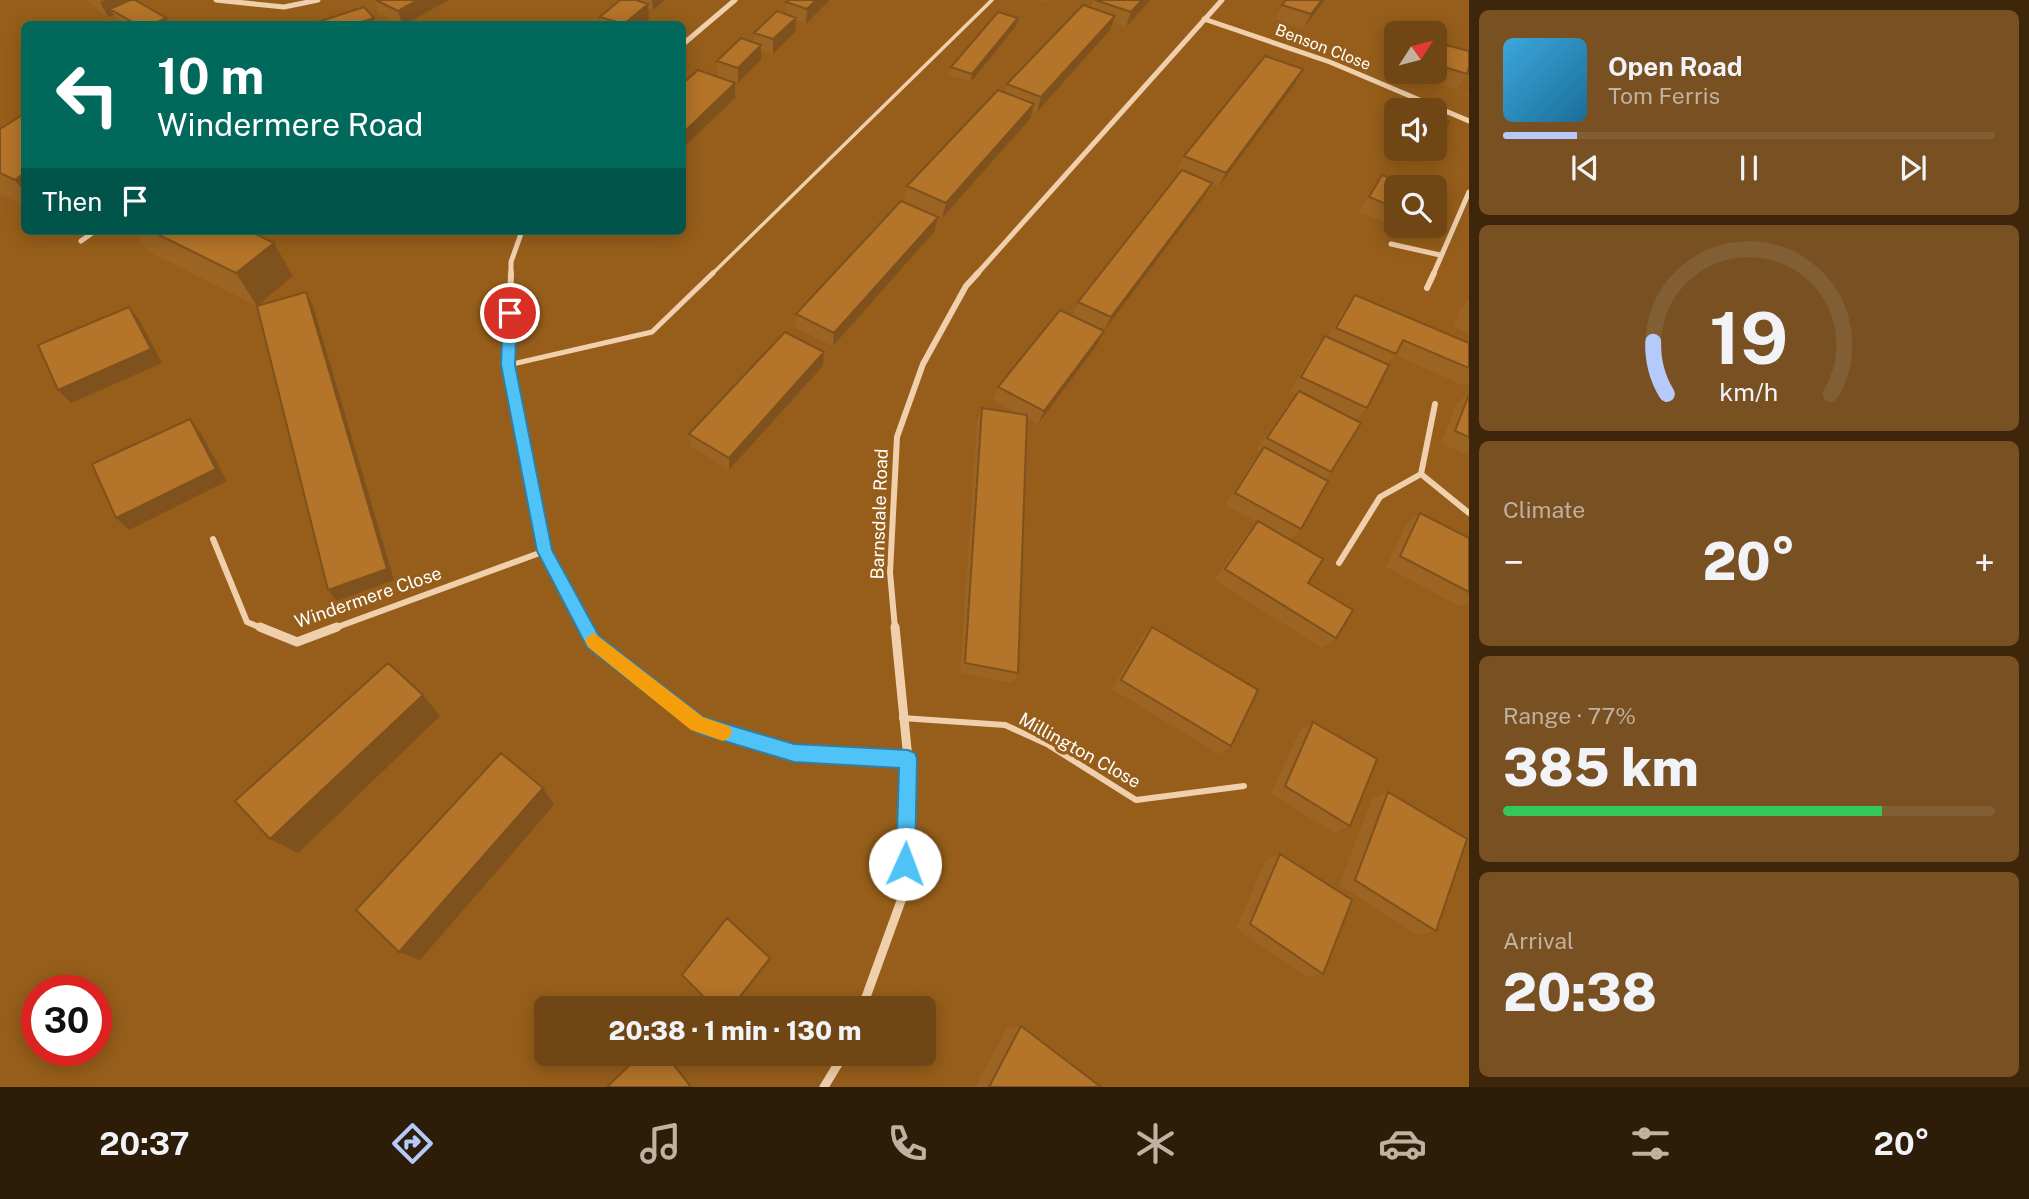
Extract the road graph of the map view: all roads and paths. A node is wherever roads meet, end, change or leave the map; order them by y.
1 (216, 0) edge
2 (318, 0) edge
3 (734, 0) edge
4 (992, 0) edge
5 (1222, 0) edge
6 (1204, 19) junction
7 (686, 42) edge
8 (1469, 121) edge
9 (1469, 192) edge
10 (89, 235) edge
11 (522, 235) edge
12 (81, 241) dead end
13 (1391, 244) dead end
14 (1440, 256) junction
15 (1427, 288) dead end
16 (508, 365) junction
17 (1435, 404) dead end
18 (1421, 474) junction
19 (1469, 513) edge
20 (213, 539) dead end
21 (545, 551) junction
22 (1339, 563) dead end
23 (902, 718) junction
24 (908, 759) junction
25 (1244, 786) dead end
26 (866, 996) edge
27 (837, 1066) edge
28 (824, 1087) edge

1 - 2 street
3 - 7 street
4 - 16 lane
5 - 6 street, Barnsdale Road
6 - 8 street, Benson Close
6 - 23 street, Barnsdale Road
9 - 14 street
10 - 12 street
11 - 16 street
13 - 14 street
14 - 15 street
16 - 21 street
17 - 18 street
18 - 19 street
18 - 22 street
20 - 21 street, Windermere Close
21 - 24 street
23 - 24 street, Barnsdale Road
23 - 25 lane, Millington Close
24 - 26 street, Barnsdale Road
27 - 28 street

